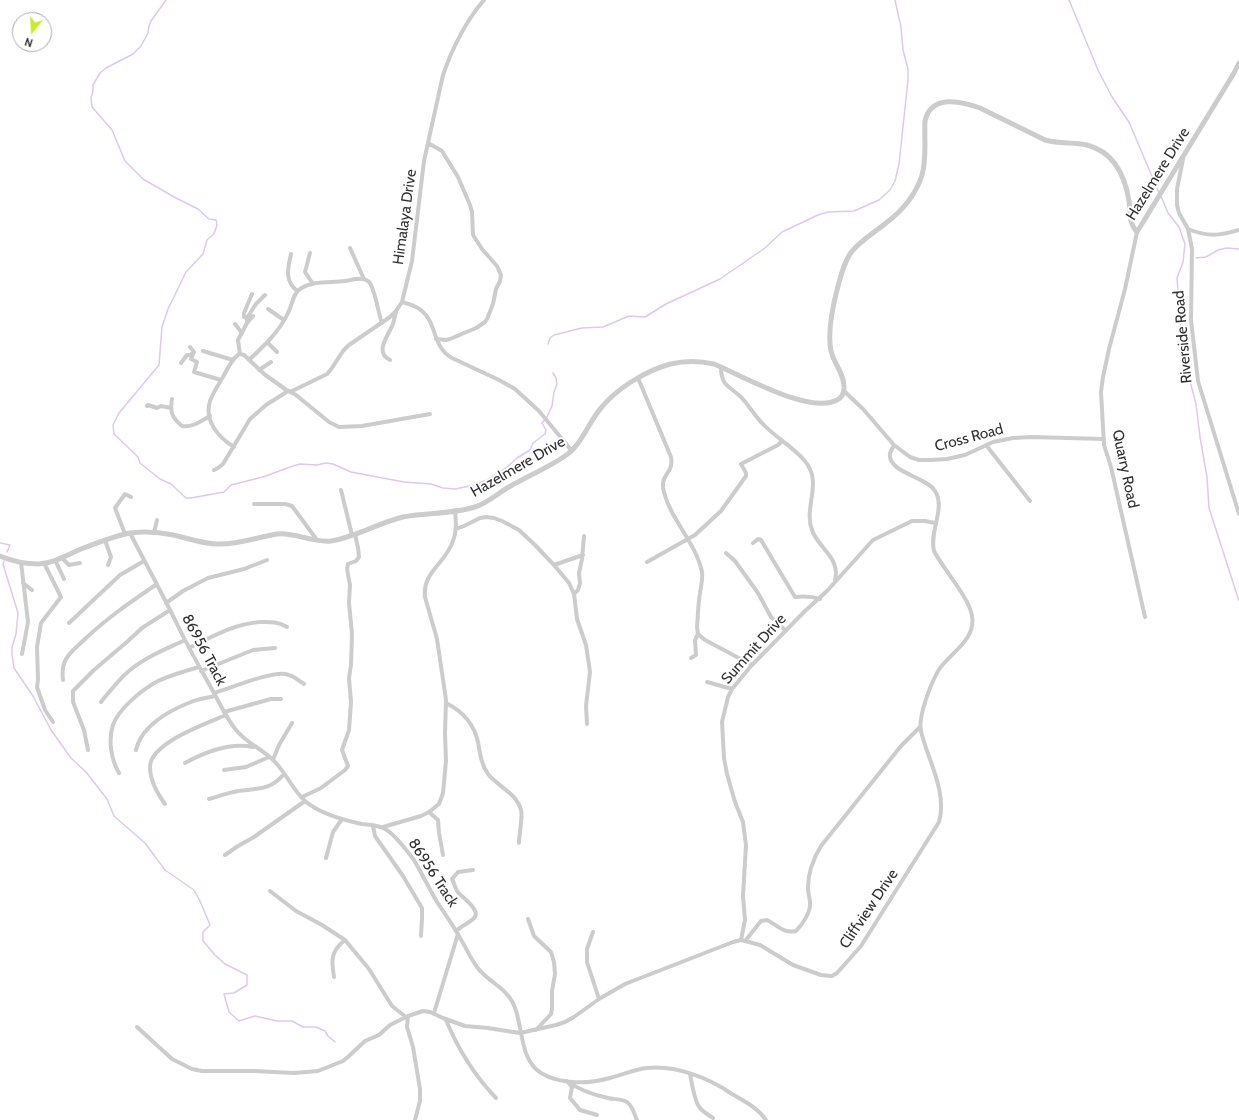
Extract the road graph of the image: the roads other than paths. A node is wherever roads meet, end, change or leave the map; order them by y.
1 (484, 0) edge
2 (1239, 63) edge
3 (428, 143) junction
4 (1183, 156) junction
5 (1188, 229) junction
6 (1239, 230) edge
7 (1137, 232) junction
8 (350, 248) dead end
9 (310, 253) dead end
10 (291, 254) dead end
11 (364, 279) junction
12 (313, 284) junction
13 (297, 291) junction
14 (252, 294) dead end
15 (265, 295) dead end
16 (402, 302) junction
17 (268, 309) dead end
18 (396, 311) junction
19 (253, 316) dead end
20 (284, 320) junction
21 (247, 321) junction
22 (382, 323) junction
23 (235, 324) dead end
24 (242, 333) junction
25 (436, 339) junction
26 (267, 342) junction
27 (190, 347) dead end
28 (203, 350) dead end
29 (194, 352) junction
30 (277, 352) dead end
31 (240, 354) junction
32 (233, 360) junction
33 (249, 360) junction
34 (390, 360) dead end
35 (271, 362) dead end
36 (181, 363) dead end
37 (721, 367) junction
38 (259, 370) junction
39 (638, 378) junction
40 (221, 380) junction
41 (289, 391) junction
42 (844, 391) junction
43 (172, 399) dead end
44 (147, 406) dead end
45 (171, 408) junction
46 (430, 414) dead end
47 (210, 416) junction
48 (1104, 439) junction
49 (782, 441) junction
50 (894, 445) junction
51 (986, 445) junction
52 (234, 446) junction
53 (572, 451) junction
54 (214, 470) dead end
55 (341, 490) dead end
56 (130, 497) dead end
57 (1030, 500) dead end
58 (254, 504) dead end
59 (455, 510) junction
60 (1239, 514) edge
61 (157, 520) dead end
62 (935, 523) junction
63 (456, 529) junction
64 (154, 533) junction
65 (127, 534) junction
66 (354, 535) junction
67 (584, 536) dead end
68 (105, 540) junction
69 (688, 540) junction
70 (317, 541) junction
71 (752, 543) dead end
72 (726, 553) dead end
73 (583, 555) junction
74 (0, 556) edge
75 (62, 558) junction
76 (55, 560) junction
77 (267, 560) dead end
78 (144, 561) junction
79 (21, 562) junction
80 (647, 562) dead end
81 (44, 563) junction
82 (80, 563) dead end
83 (108, 565) dead end
84 (554, 565) junction
85 (64, 579) dead end
86 (23, 582) junction
87 (834, 582) junction
88 (157, 584) junction
89 (32, 590) dead end
90 (574, 594) junction
91 (820, 598) junction
92 (166, 603) junction
93 (170, 610) junction
94 (1145, 617) dead end
95 (69, 623) dead end
96 (287, 627) dead end
97 (786, 631) junction
98 (698, 634) junction
99 (185, 640) junction
100 (189, 648) junction
101 (275, 648) dead end
102 (22, 654) dead end
103 (691, 658) dead end
104 (752, 665) junction
105 (200, 669) junction
106 (63, 680) dead end
107 (707, 682) dead end
108 (304, 684) dead end
109 (732, 689) junction
110 (214, 695) junction
111 (281, 699) dead end
112 (101, 702) dead end
113 (446, 703) junction
114 (225, 714) junction
115 (53, 722) dead end
116 (292, 723) dead end
117 (587, 724) dead end
118 (920, 727) junction
119 (255, 747) junction
120 (88, 750) dead end
121 (136, 750) dead end
122 (271, 758) junction
123 (185, 763) dead end
124 (224, 770) dead end
125 (119, 773) dead end
126 (284, 774) junction
127 (209, 799) dead end
128 (303, 799) junction
129 (164, 804) dead end
130 (429, 812) junction
131 (342, 819) junction
132 (373, 826) junction
133 (382, 827) junction
134 (519, 843) dead end
135 (225, 855) dead end
136 (443, 855) dead end
137 (326, 858) dead end
138 (474, 870) dead end
139 (270, 891) dead end
140 (528, 919) dead end
141 (457, 932) junction
142 (593, 932) dead end
143 (421, 936) dead end
144 (345, 940) junction
145 (743, 940) junction
146 (334, 977) dead end
147 (599, 998) junction
148 (434, 1013) junction
149 (407, 1016) junction
150 (446, 1019) junction
151 (137, 1027) dead end
152 (535, 1030) junction
153 (520, 1033) junction
154 (690, 1074) junction
155 (568, 1082) junction
156 (496, 1098) dead end
157 (597, 1115) dead end
158 (713, 1118) dead end
159 (415, 1120) edge
160 (637, 1120) edge
161 (766, 1120) edge

1 - 3 street, Himalaya Drive
2 - 4 street, Hazelmere Drive
3 - 16 street, Himalaya Drive
3 - 25 street
4 - 5 street, Riverside Road
4 - 7 street, Hazelmere Drive
5 - 6 street
5 - 60 street, Riverside Road
7 - 42 street, Hazelmere Drive
7 - 48 street, Quarry Road
8 - 11 street
9 - 12 street
10 - 13 street
11 - 12 street
11 - 22 street
12 - 13 street
13 - 20 street
14 - 21 street
15 - 21 street
16 - 18 street, Himalaya Drive
16 - 25 street
17 - 20 street
18 - 22 street, Himalaya Drive
18 - 34 street
19 - 21 street
20 - 26 street
21 - 24 street
22 - 41 street, Himalaya Drive
23 - 24 street
24 - 31 street
25 - 53 street
26 - 30 street
26 - 33 street
27 - 29 street
28 - 32 street
29 - 36 street
29 - 40 street
31 - 32 street
31 - 33 street
32 - 40 street
33 - 38 street
35 - 38 street
37 - 39 street, Hazelmere Drive
37 - 42 street, Hazelmere Drive
37 - 49 street
38 - 41 street
39 - 53 street, Hazelmere Drive
39 - 69 street
40 - 47 street
41 - 46 street
41 - 52 street, Himalaya Drive
42 - 50 street, Cross Road
43 - 45 street
44 - 45 street
45 - 47 street
47 - 52 street
48 - 51 street, Cross Road
48 - 94 street, Quarry Road
49 - 69 street
49 - 87 street
50 - 51 street, Cross Road
50 - 62 street, Cliffview Drive
51 - 57 street
52 - 54 street, Himalaya Drive
53 - 59 street, Hazelmere Drive
55 - 66 street
56 - 65 street, 86956 Track
58 - 70 street
59 - 63 street
59 - 66 street, Hazelmere Drive
61 - 64 street
62 - 87 street, Summit Drive
62 - 118 street, Cliffview Drive
63 - 84 street
63 - 113 street
64 - 65 street, Hazelmere Drive
64 - 70 street, Hazelmere Drive
65 - 68 street, Hazelmere Drive
65 - 78 street, 86956 Track
66 - 70 street, Hazelmere Drive
66 - 128 street
67 - 73 street
68 - 75 street, Hazelmere Drive
68 - 83 street
69 - 80 street
69 - 98 street
71 - 91 street
72 - 97 street
73 - 84 street
73 - 90 street
74 - 79 street, Hazelmere Drive
75 - 76 street, Hazelmere Drive
75 - 82 street
76 - 81 street, Hazelmere Drive
76 - 85 street
77 - 92 street
78 - 88 street, 86956 Track
78 - 95 street
79 - 81 street, Hazelmere Drive
79 - 86 street
81 - 115 street
84 - 90 street
86 - 89 street
86 - 102 street
87 - 91 street, Summit Drive
88 - 92 street, 86956 Track
88 - 106 street
90 - 117 street
91 - 97 street, Summit Drive
92 - 93 street, 86956 Track
93 - 99 street, 86956 Track
93 - 120 street
96 - 100 street
97 - 104 street, Summit Drive
98 - 103 street
98 - 104 street
99 - 100 street, 86956 Track
99 - 112 street
100 - 105 street, 86956 Track
101 - 105 street
104 - 109 street, Summit Drive
105 - 110 street, 86956 Track
105 - 125 street
107 - 109 street
108 - 110 street
109 - 145 street, Summit Drive
110 - 114 street, 86956 Track
110 - 121 street
111 - 114 street
113 - 130 street
113 - 134 street
114 - 119 street, 86956 Track
114 - 129 street
116 - 122 street
118 - 145 street
118 - 145 street, Cliffview Drive
119 - 122 street, 86956 Track
119 - 123 street
122 - 124 street
122 - 126 street, 86956 Track
126 - 127 street
126 - 128 street, 86956 Track
128 - 131 street, 86956 Track
128 - 135 street
130 - 133 street
130 - 136 street
131 - 132 street, 86956 Track
131 - 137 street
132 - 133 street, 86956 Track
132 - 143 street
133 - 141 street, 86956 Track
138 - 141 street
139 - 144 street
140 - 152 street
141 - 148 street
141 - 153 street, 86956 Track
142 - 147 street
144 - 146 street
144 - 149 street
145 - 147 street
147 - 152 street
148 - 149 street
148 - 150 street
149 - 151 street
149 - 159 street
150 - 153 street
150 - 156 street
152 - 153 street
153 - 155 street, 86956 Track
154 - 155 street, 86956 Track
154 - 158 street
154 - 161 street, 86956 Track
155 - 157 street
155 - 160 street

